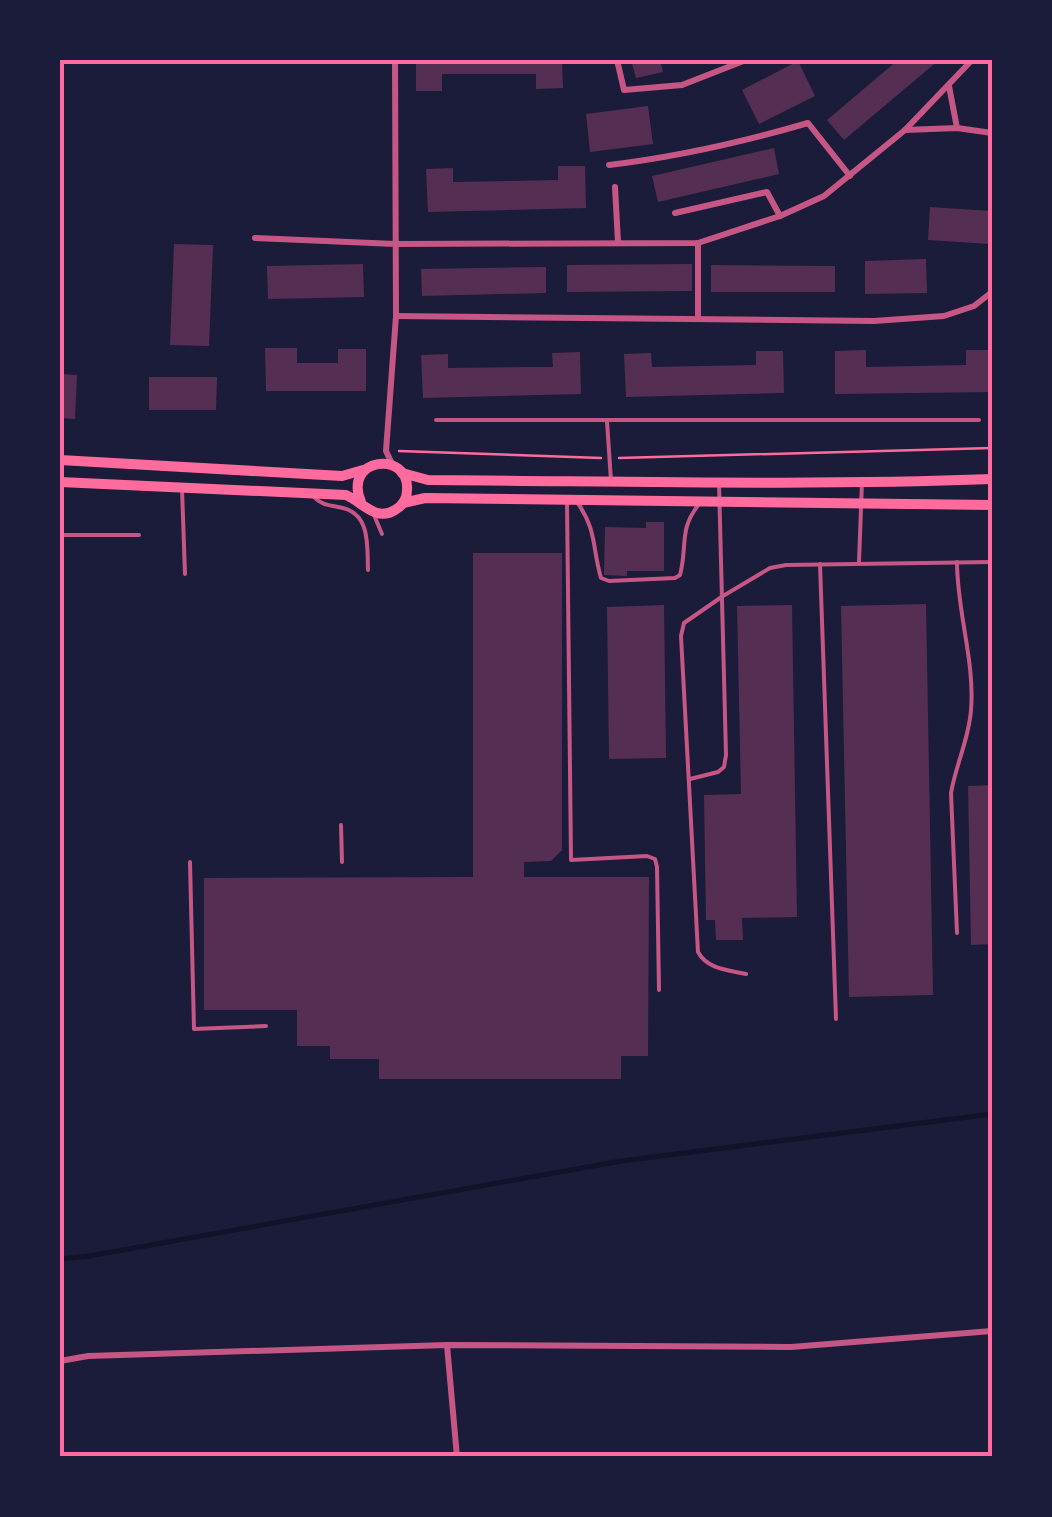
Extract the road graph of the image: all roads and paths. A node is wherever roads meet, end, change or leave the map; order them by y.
1 (395, 60) edge
2 (617, 60) edge
3 (746, 60) edge
4 (972, 60) edge
5 (949, 86) junction
6 (958, 128) junction
7 (906, 130) junction
8 (992, 132) edge
9 (609, 165) dead end
10 (850, 176) junction
11 (615, 187) dead end
12 (675, 213) dead end
13 (780, 216) junction
14 (255, 238) dead end
15 (618, 242) junction
16 (698, 243) junction
17 (395, 244) junction
18 (992, 292) edge
19 (396, 316) junction
20 (698, 319) junction
21 (436, 420) dead end
22 (607, 420) junction
23 (979, 420) dead end
24 (992, 448) edge
25 (386, 451) junction
26 (609, 459) junction
27 (60, 460) edge
28 (137, 464) junction
29 (371, 466) junction
30 (398, 469) junction
31 (992, 479) edge
32 (610, 481) junction
33 (60, 482) edge
34 (862, 482) junction
35 (718, 484) junction
36 (136, 486) junction
37 (182, 487) junction
38 (311, 494) junction
39 (572, 502) junction
40 (700, 503) junction
41 (719, 503) junction
42 (862, 504) junction
43 (365, 506) junction
44 (992, 506) edge
45 (395, 511) junction
46 (384, 526) dead end
47 (60, 536) edge
48 (139, 536) dead end
49 (957, 562) junction
50 (992, 562) edge
51 (820, 564) junction
52 (859, 564) junction
53 (368, 570) dead end
54 (185, 574) dead end
55 (722, 596) junction
56 (688, 780) junction
57 (341, 826) dead end
58 (190, 862) dead end
59 (342, 862) dead end
60 (956, 933) dead end
61 (746, 974) dead end
62 (659, 990) dead end
63 (836, 1019) dead end
64 (266, 1026) dead end
65 (992, 1331) edge
66 (447, 1345) junction
67 (60, 1361) edge
68 (457, 1457) edge

1 - 17 street
2 - 3 street
4 - 5 street
5 - 6 street
5 - 7 street
6 - 7 street
6 - 8 street
7 - 10 street
9 - 10 street
10 - 13 street
11 - 15 street
12 - 13 street
13 - 16 street
14 - 17 street
15 - 16 street
15 - 17 street
16 - 20 street
17 - 19 street
18 - 20 street
19 - 20 street
19 - 25 street
21 - 22 lane
22 - 23 lane
22 - 26 lane
24 - 26 path
25 - 26 path
25 - 29 street
25 - 30 street
26 - 32 lane
27 - 28 main road
28 - 29 main road
28 - 36 main road
29 - 30 main road
29 - 43 main road
30 - 32 main road
30 - 45 main road
31 - 34 main road
32 - 35 main road
33 - 36 main road
34 - 35 main road
34 - 42 lane
35 - 41 lane
36 - 37 main road
37 - 38 main road
37 - 54 lane
38 - 43 main road
38 - 53 lane
39 - 40 main road
39 - 40 lane
39 - 45 main road
39 - 62 lane
40 - 41 main road
41 - 42 main road
41 - 55 lane
42 - 44 main road
42 - 52 lane
43 - 45 main road
43 - 46 lane
47 - 48 lane
49 - 50 lane
49 - 52 lane
49 - 60 lane
51 - 52 lane
51 - 55 lane
51 - 63 lane
55 - 56 lane
55 - 56 lane
56 - 61 lane
57 - 59 lane
58 - 64 lane
65 - 66 street
66 - 67 street
66 - 68 street

